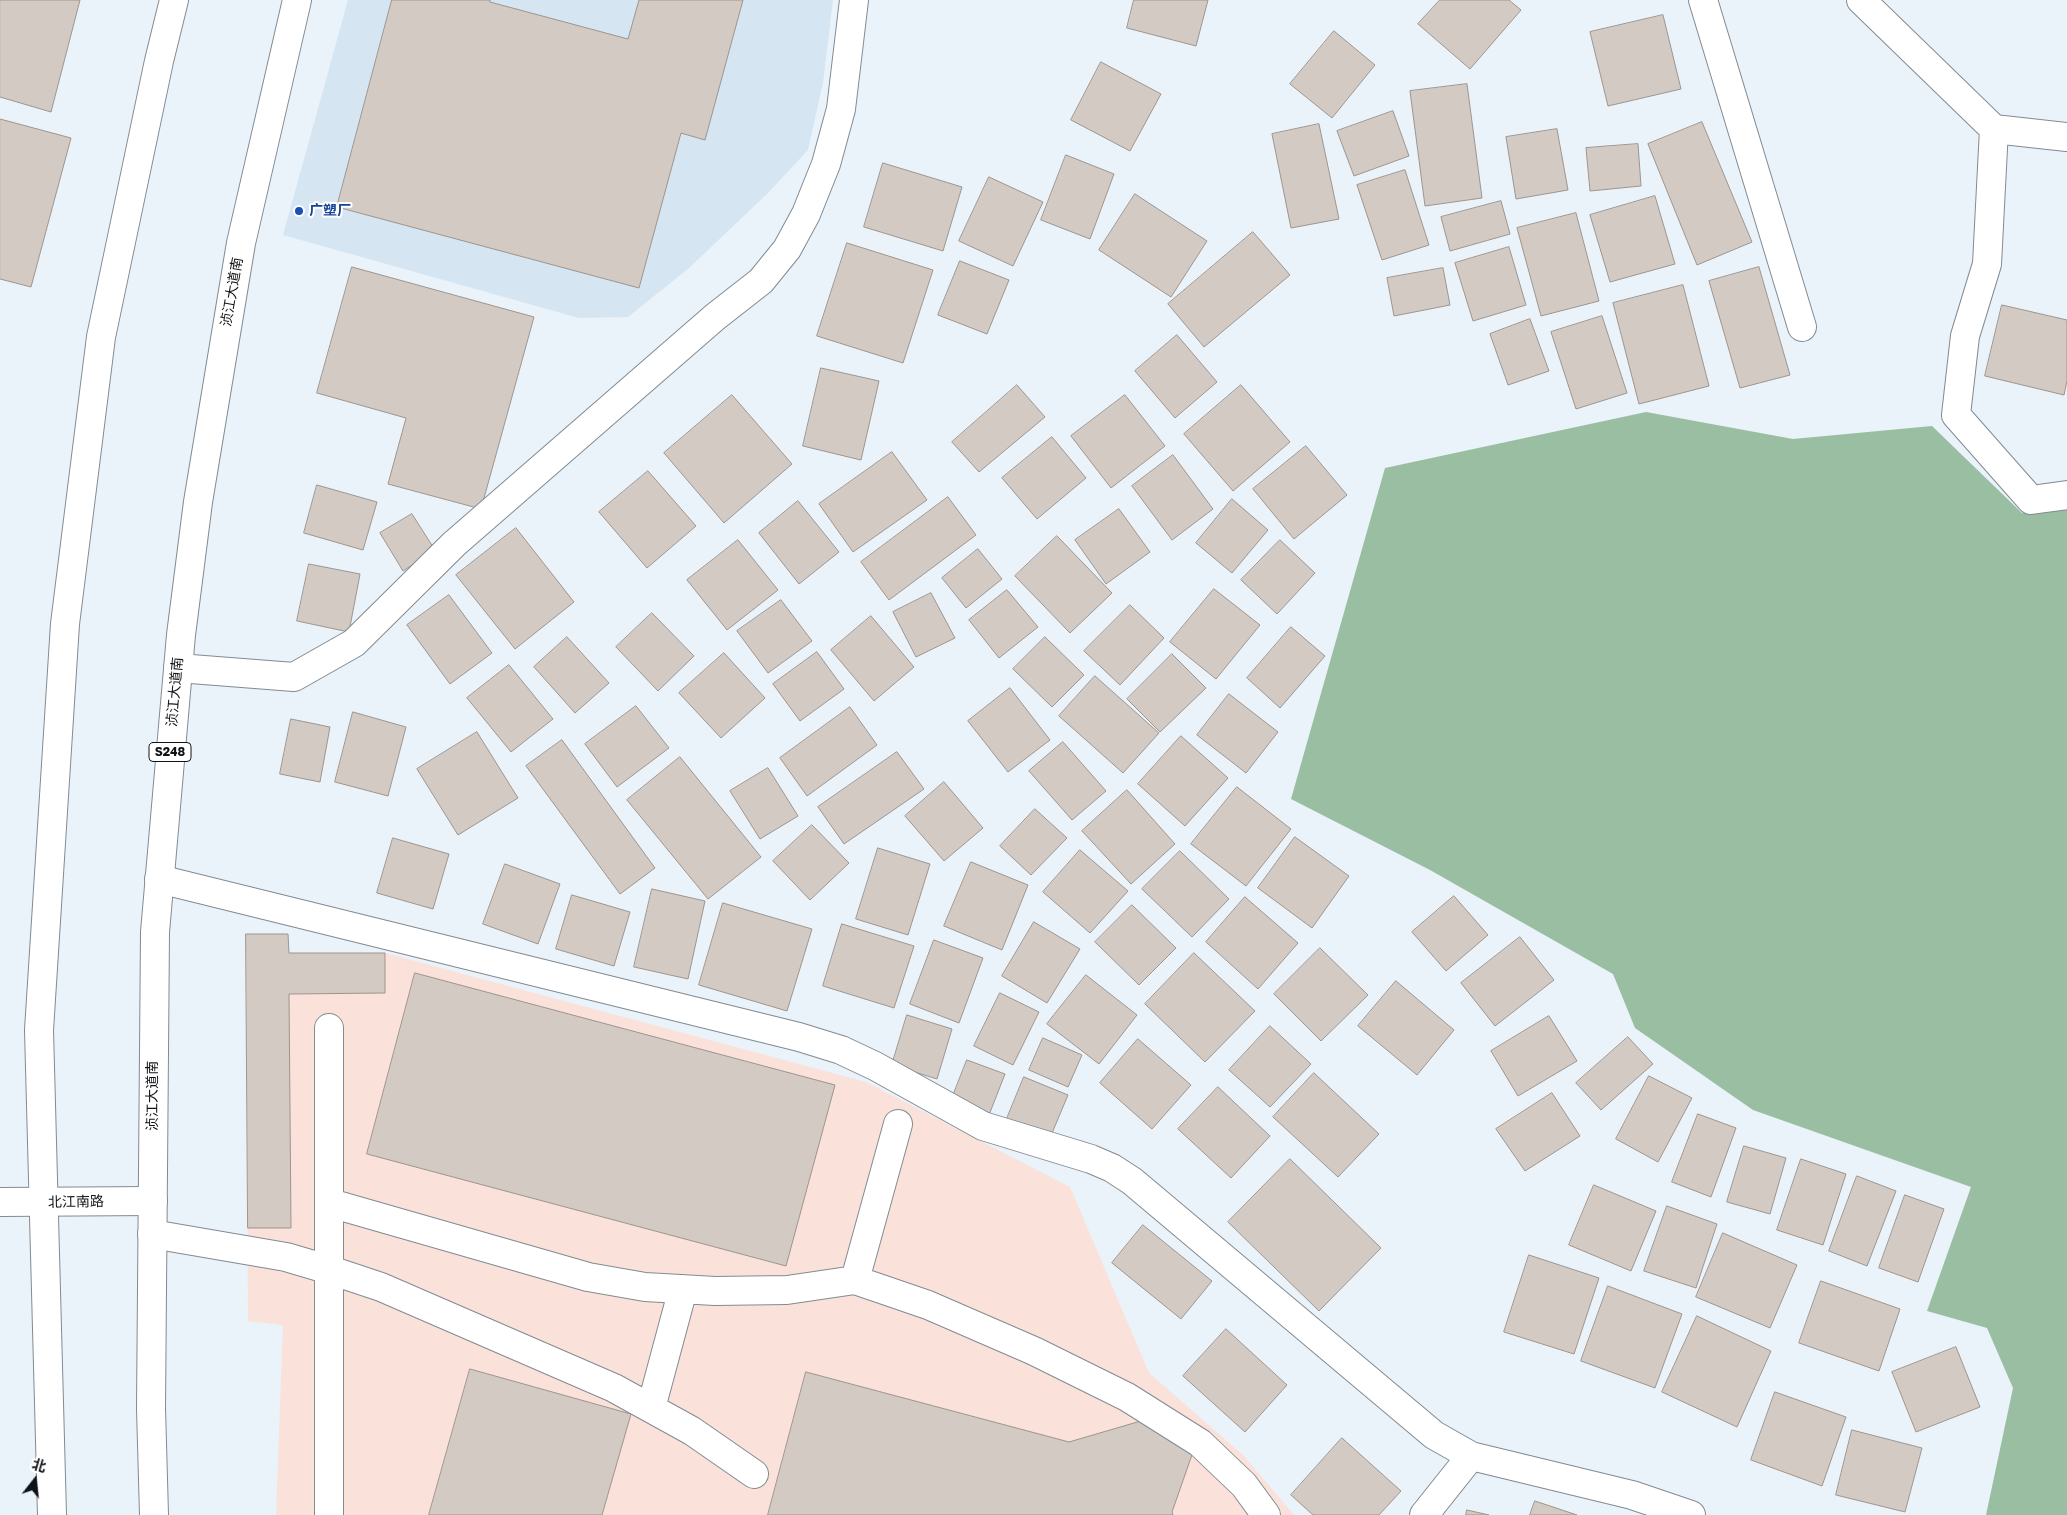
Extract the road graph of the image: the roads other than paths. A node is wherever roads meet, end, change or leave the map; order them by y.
1 (174, 0) edge
2 (297, 0) edge
3 (854, 0) edge
4 (1703, 0) edge
5 (1860, 0) edge
6 (1994, 128) junction
7 (2067, 137) edge
8 (1802, 327) dead end
9 (2067, 495) edge
10 (178, 668) junction
11 (159, 879) junction
12 (329, 1028) dead end
13 (898, 1124) dead end
14 (153, 1201) junction
15 (0, 1202) edge
16 (43, 1202) junction
17 (330, 1203) junction
18 (152, 1234) junction
19 (330, 1270) junction
20 (855, 1280) junction
21 (683, 1289) junction
22 (651, 1408) junction
23 (1471, 1456) junction
24 (754, 1474) dead end
25 (52, 1515) edge
26 (154, 1515) edge
27 (329, 1515) edge
28 (1266, 1515) edge
29 (1424, 1515) edge
30 (1691, 1515) edge

1 - 16 street
2 - 10 street, 浈江大道南 / S248
3 - 10 street
4 - 8 street
5 - 6 street
6 - 7 street
6 - 9 street
10 - 11 street, 浈江大道南 / S248
11 - 14 street, 浈江大道南 / S248
11 - 23 street
12 - 17 street
13 - 20 street
14 - 16 street, 北江南路
14 - 18 street, 浈江大道南 / S248
15 - 16 street, 北江南路
16 - 25 street
17 - 19 street
17 - 21 street
18 - 19 street
18 - 26 street, 浈江大道南 / S248
19 - 22 street
19 - 27 street
20 - 21 street
20 - 28 street
21 - 22 street
22 - 24 street
23 - 29 street
23 - 30 street

